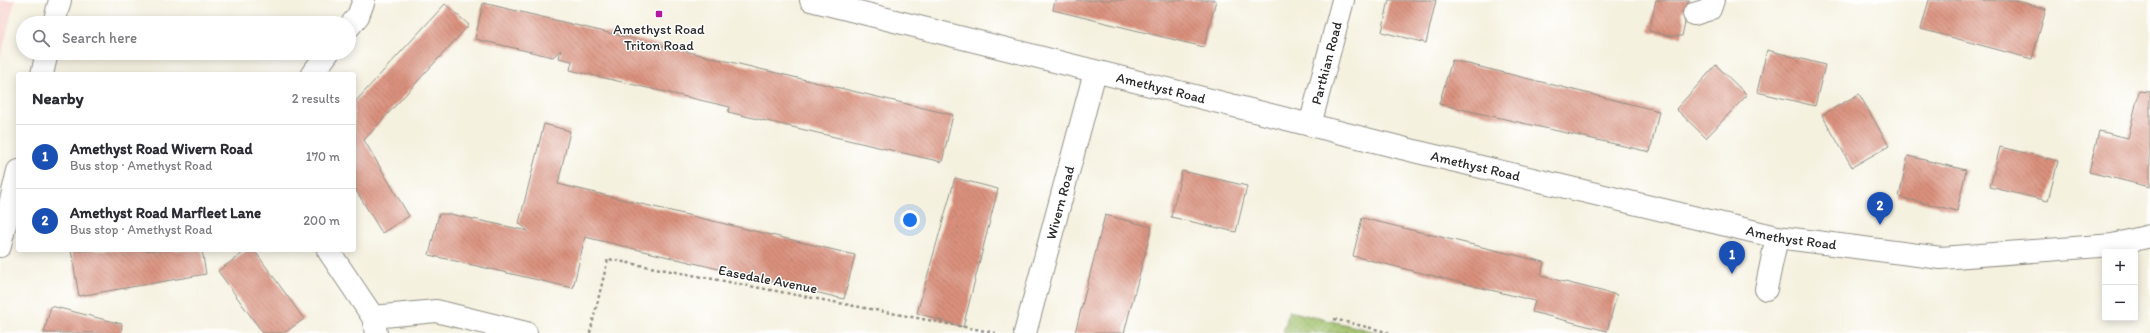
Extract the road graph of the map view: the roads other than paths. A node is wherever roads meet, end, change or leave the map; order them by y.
1 (60, 0) edge
2 (364, 0) edge
3 (811, 0) edge
4 (1343, 0) edge
5 (1713, 0) edge
6 (1694, 14) dead end
7 (56, 16) edge
8 (356, 18) edge
9 (45, 60) edge
10 (323, 60) edge
11 (42, 72) edge
12 (314, 72) edge
13 (1095, 72) junction
14 (1310, 125) junction
15 (16, 175) edge
16 (6, 198) edge
17 (2150, 236) edge
18 (1777, 237) junction
19 (0, 246) edge
20 (329, 252) edge
21 (1766, 289) dead end
22 (375, 325) edge
23 (526, 333) edge
24 (1025, 333) edge

1 - 7 street
2 - 8 street
3 - 13 street, Amethyst Road
4 - 14 street, Parthian Road
5 - 6 street
9 - 11 street
10 - 12 street
13 - 14 street, Amethyst Road
13 - 24 street, Wivern Road
14 - 18 street, Amethyst Road
15 - 16 street
16 - 19 street
17 - 18 street, Amethyst Road
18 - 21 street
20 - 22 street
22 - 23 street

